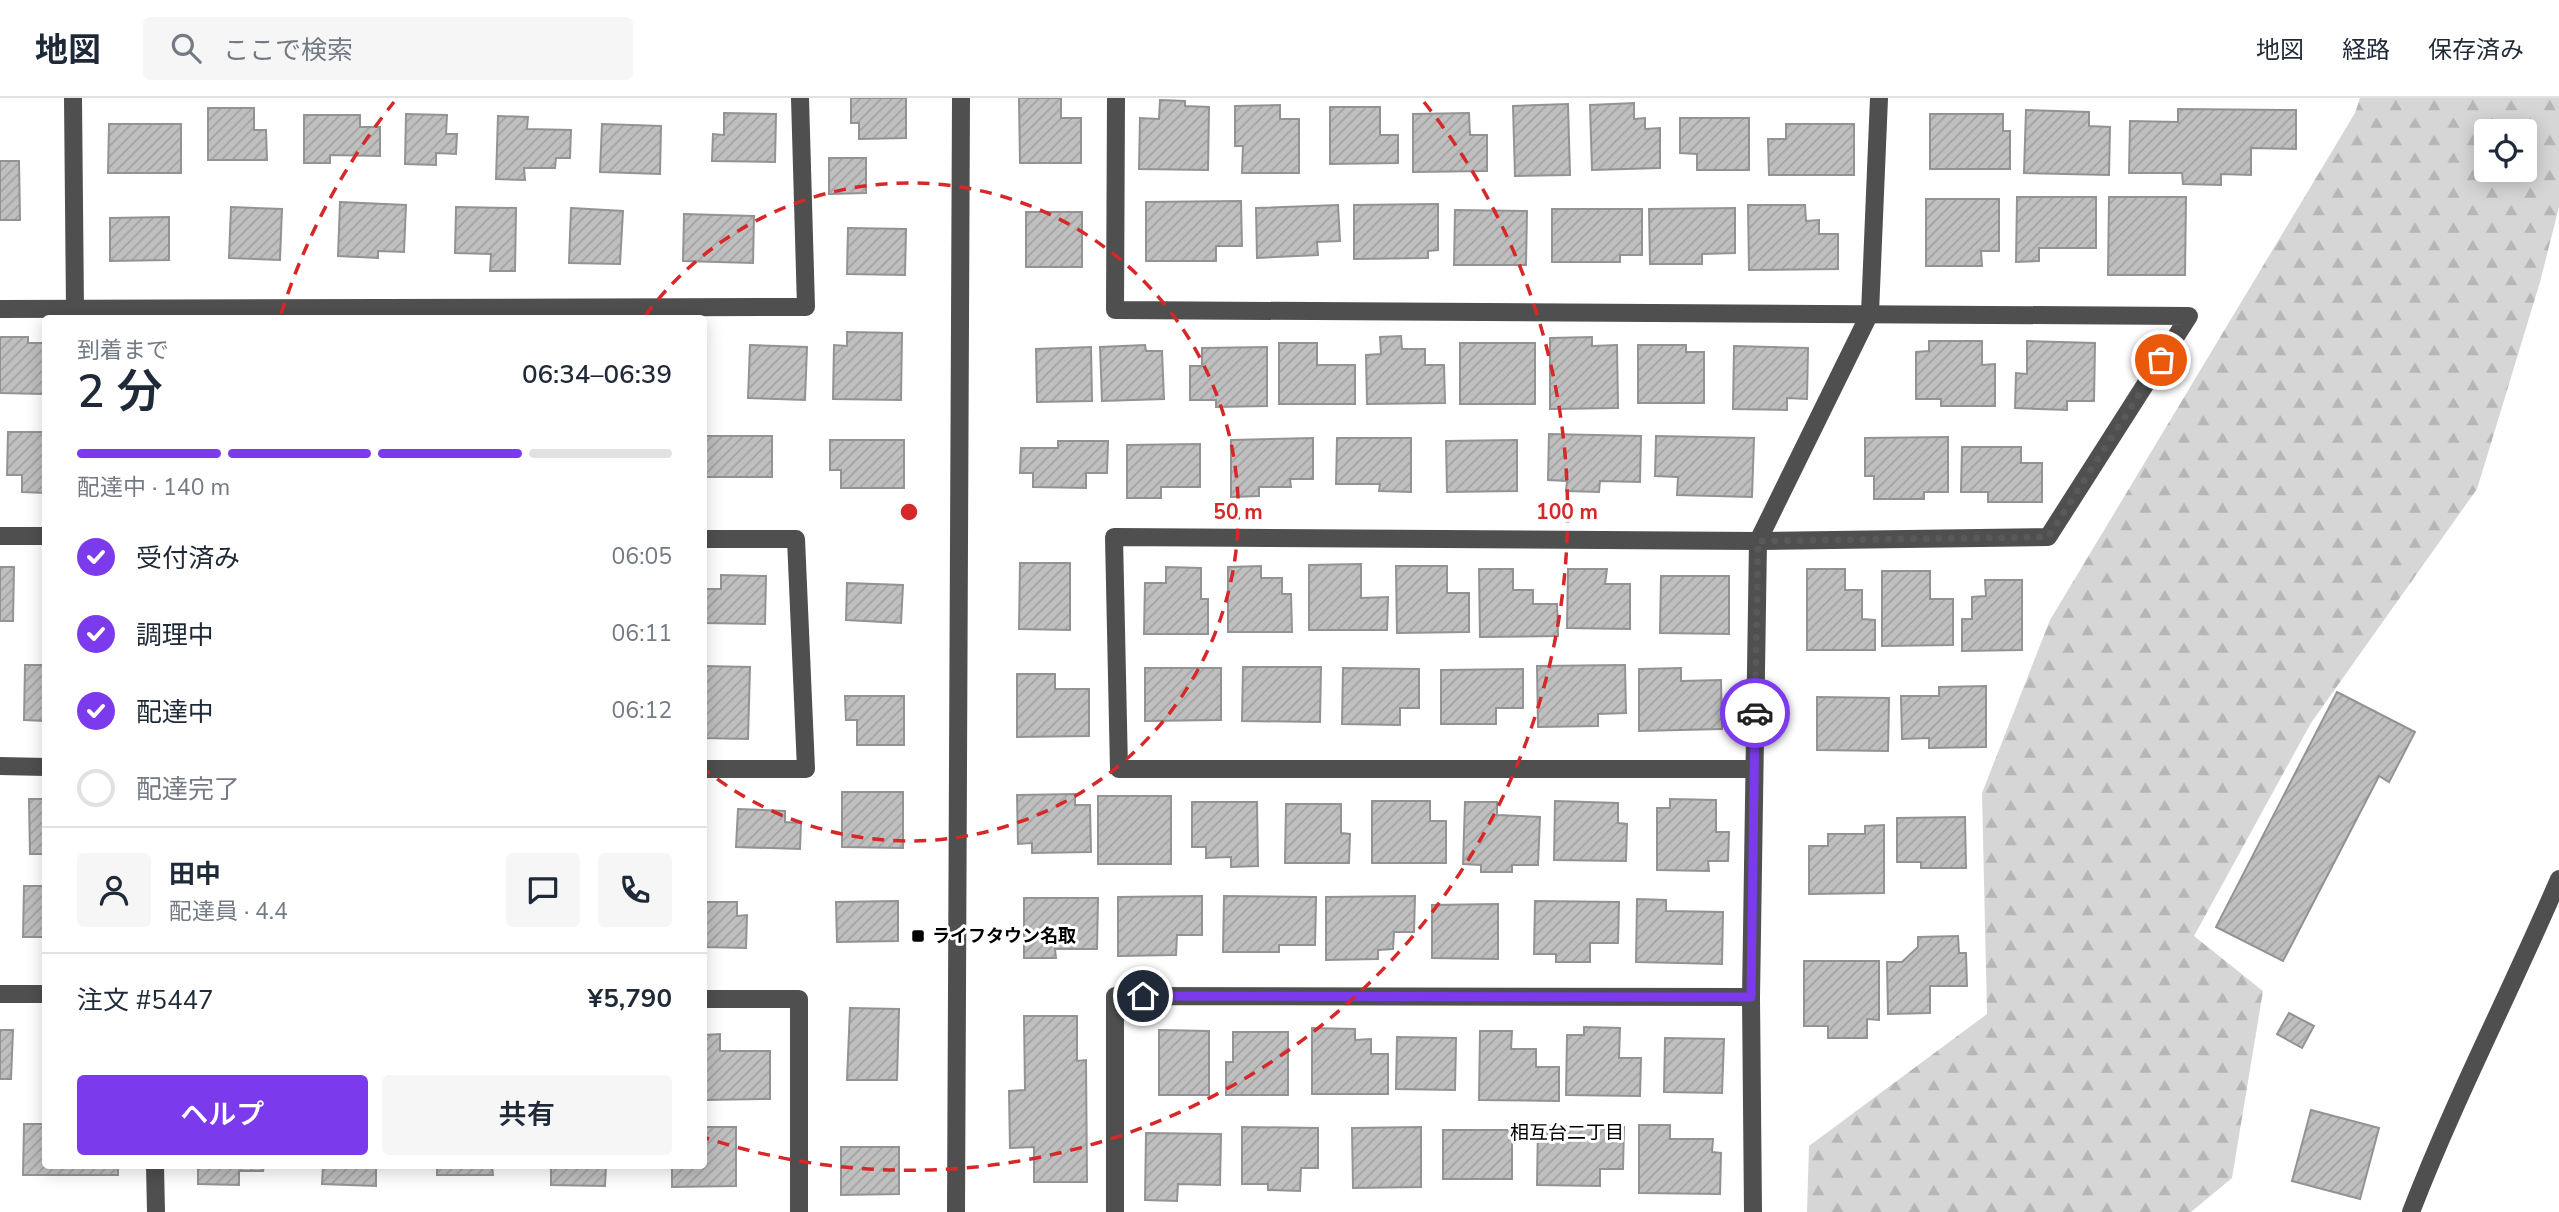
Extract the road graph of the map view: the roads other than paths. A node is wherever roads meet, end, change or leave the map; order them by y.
1 (73, 98) edge
2 (800, 98) edge
3 (961, 98) edge
4 (1116, 98) edge
5 (1879, 98) edge
6 (0, 309) edge
7 (1870, 313) junction
8 (76, 314) edge
9 (0, 536) edge
10 (42, 536) edge
11 (707, 539) edge
12 (1758, 541) junction
13 (0, 766) edge
14 (42, 767) edge
15 (707, 769) edge
16 (1754, 769) junction
17 (2559, 879) edge
18 (0, 994) edge
19 (42, 994) edge
20 (1751, 997) junction
21 (707, 999) edge
22 (155, 1169) edge
23 (156, 1212) edge
24 (799, 1212) edge
25 (956, 1212) edge
26 (1115, 1212) edge
27 (1753, 1212) edge
28 (2411, 1212) edge

1 - 8 street
2 - 8 street
3 - 25 street
4 - 7 street
5 - 7 street
6 - 8 street
7 - 12 street
7 - 12 street
9 - 10 street
11 - 15 street
12 - 16 street
12 - 16 street
13 - 14 street
16 - 20 street
17 - 28 street
18 - 19 street
20 - 26 street
20 - 27 street
21 - 24 street
22 - 23 street

